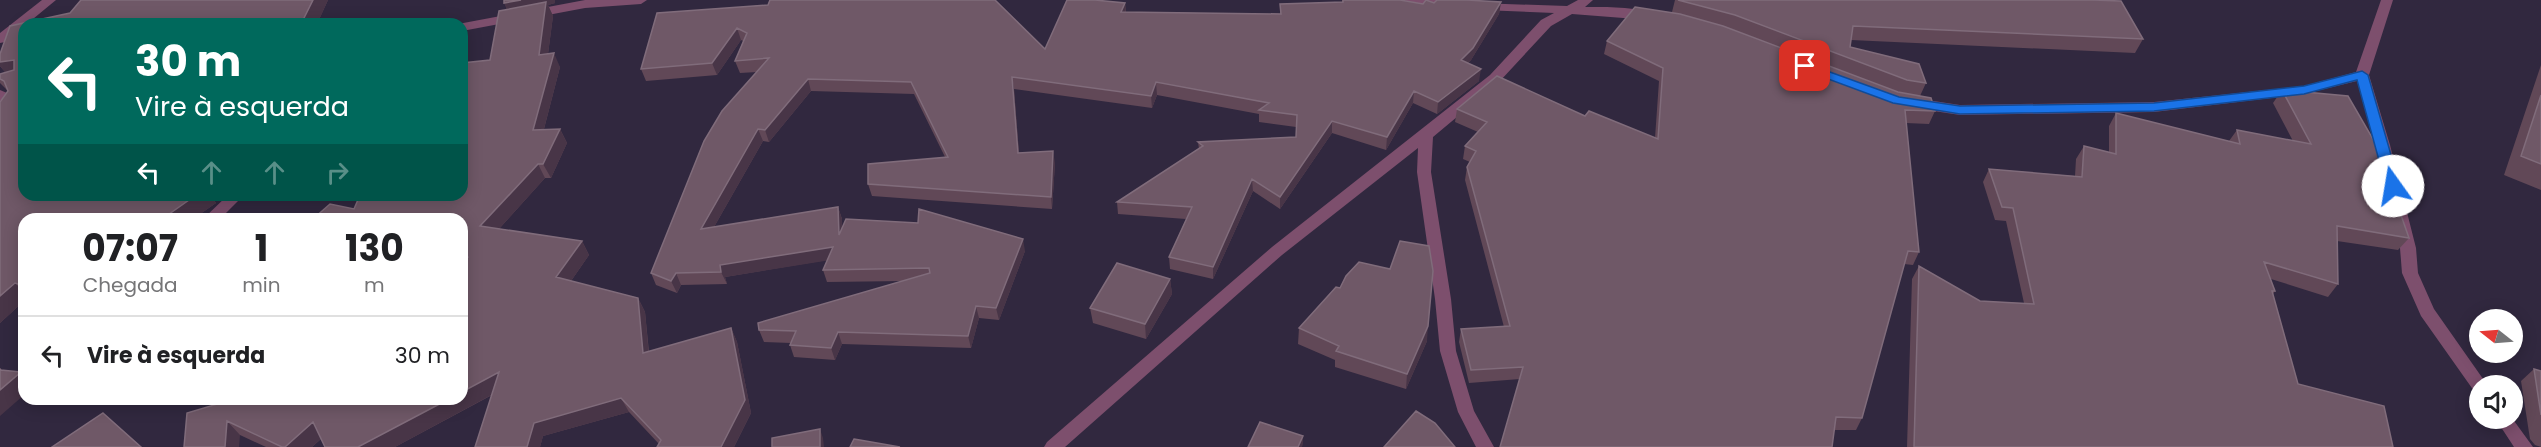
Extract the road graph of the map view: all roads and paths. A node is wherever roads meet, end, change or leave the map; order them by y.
1 (50, 0) edge
2 (641, 0) edge
3 (1357, 0) edge
4 (1587, 0) edge
5 (2387, 0) edge
6 (1567, 10) junction
7 (27, 18) edge
8 (1666, 19) edge
9 (18, 25) edge
10 (468, 26) edge
11 (0, 39) edge
12 (2362, 75) junction
13 (3, 87) edge
14 (1898, 100) edge
15 (0, 121) edge
16 (1426, 135) junction
17 (230, 201) edge
18 (217, 213) edge
19 (2472, 375) edge
20 (2511, 429) edge
21 (1053, 447) edge
22 (1485, 447) edge
23 (2524, 447) edge

1 - 7 street
2 - 10 street
3 - 6 street
4 - 6 street
5 - 12 street
6 - 8 street
6 - 16 street
9 - 11 street
12 - 14 street
12 - 19 street
13 - 15 street
16 - 21 street
16 - 22 street
17 - 18 street
20 - 23 street

